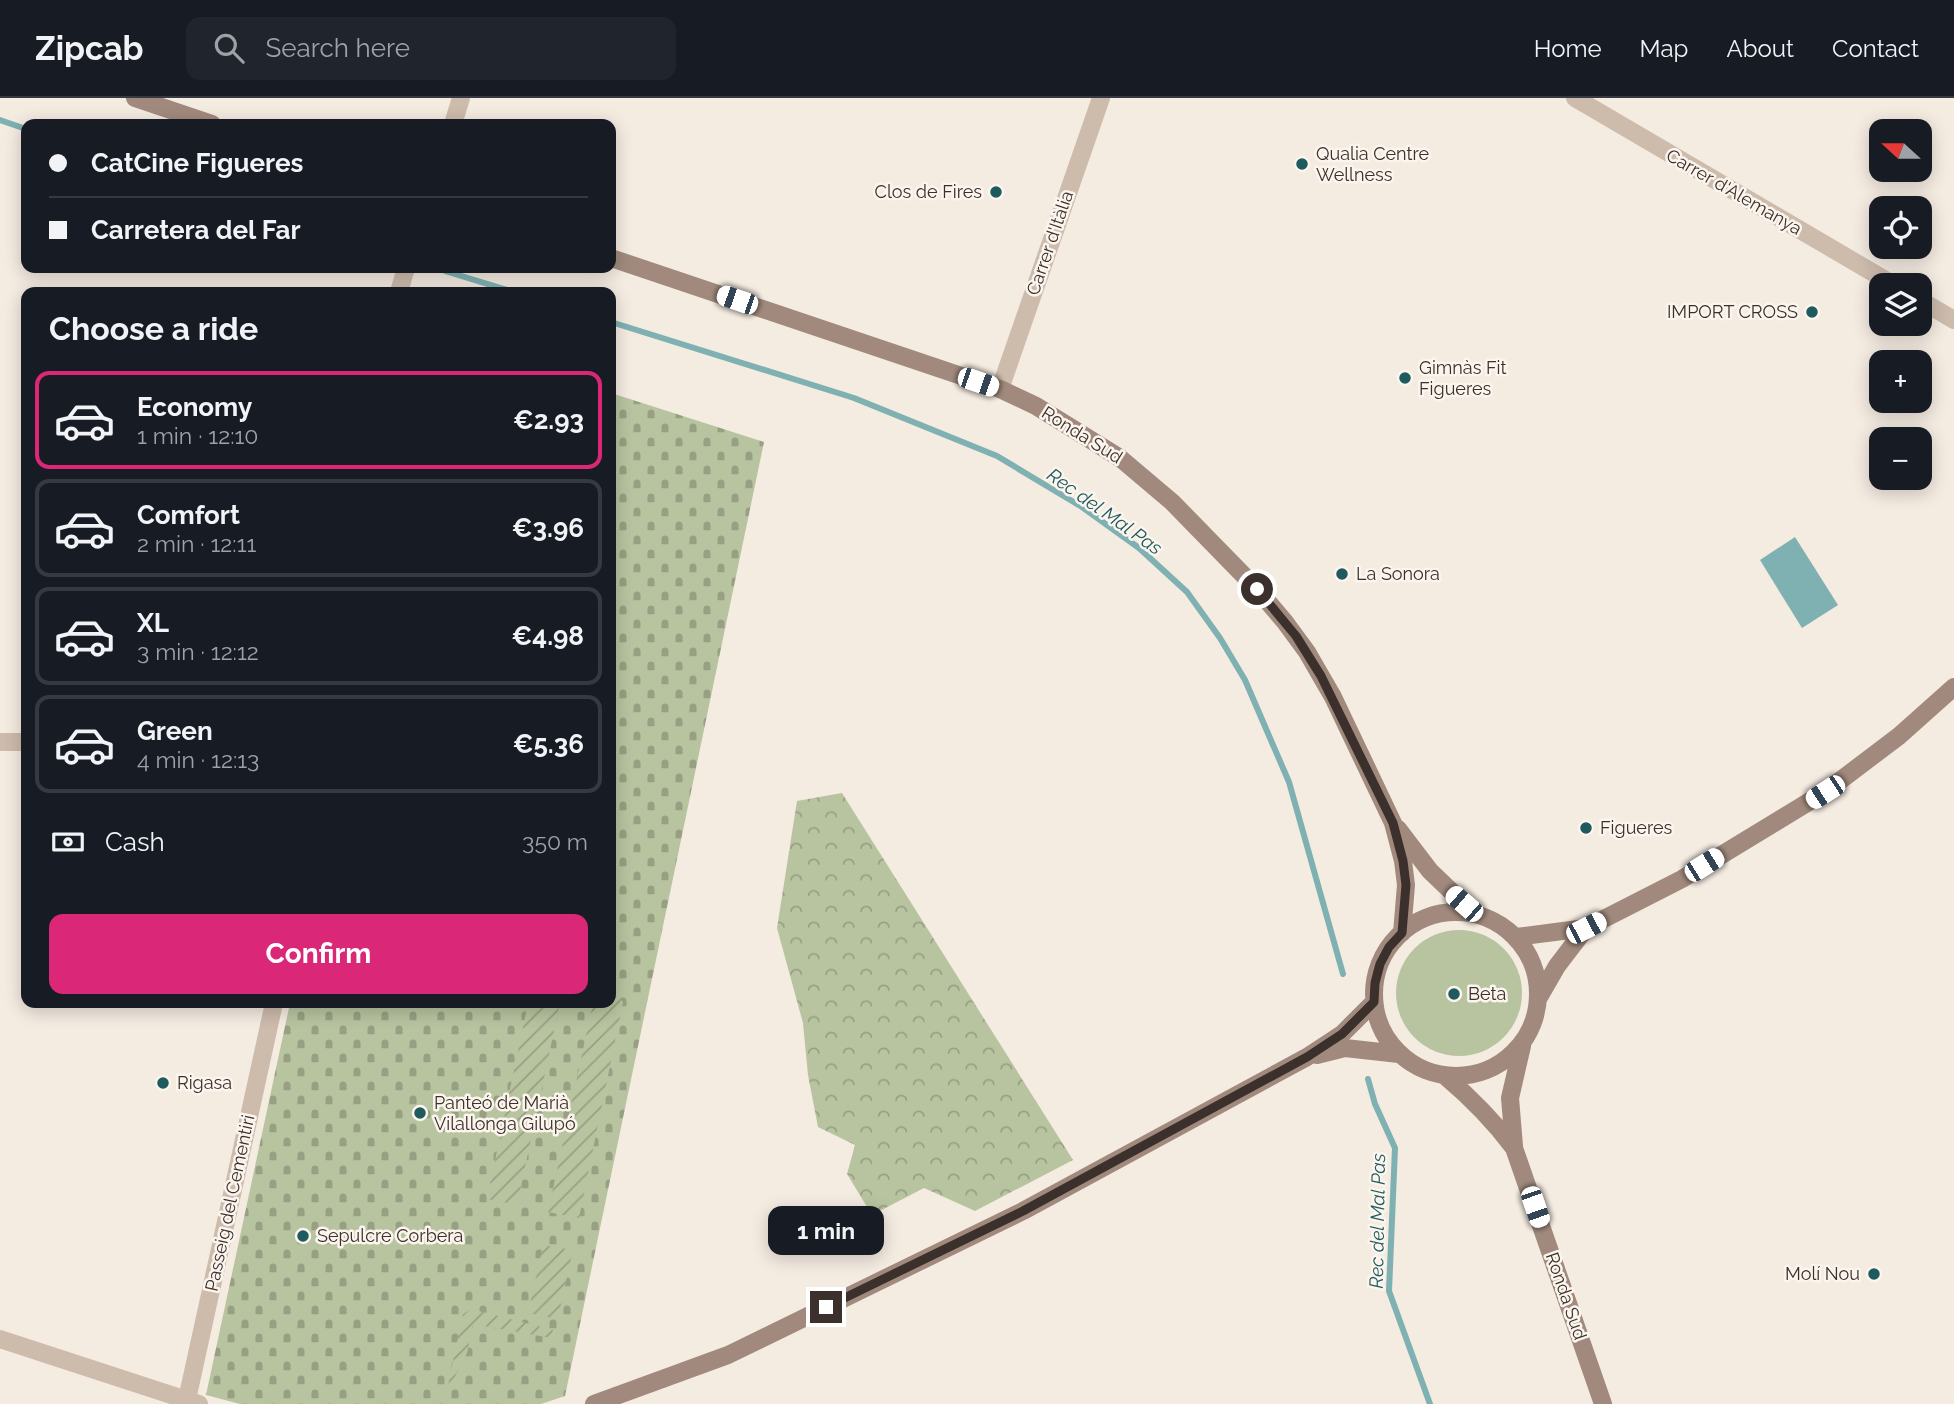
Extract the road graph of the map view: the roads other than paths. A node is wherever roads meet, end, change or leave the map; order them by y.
1 (135, 98) edge
2 (461, 98) edge
3 (1101, 98) edge
4 (1575, 98) edge
5 (197, 119) edge
6 (455, 119) edge
7 (616, 260) edge
8 (1874, 273) edge
9 (1932, 307) edge
10 (1954, 320) edge
11 (1000, 389) junction
12 (1954, 687) edge
13 (0, 742) edge
14 (21, 742) edge
15 (1393, 823) junction
16 (1475, 914) junction
17 (1586, 928) junction
18 (1402, 933) junction
19 (1516, 937) junction
20 (1538, 999) junction
21 (1374, 1002) junction
22 (273, 1008) edge
23 (1523, 1043) junction
24 (1399, 1054) junction
25 (1307, 1057) junction
26 (1444, 1076) junction
27 (1514, 1148) junction
28 (0, 1339) edge
29 (191, 1403) edge
30 (594, 1404) edge
31 (1603, 1404) edge

1 - 5 main road
2 - 6 street
3 - 11 street, Carrer d'Itàlia
4 - 8 street, Carrer d'Alemanya
7 - 11 main road, Ronda Sud
9 - 10 street
11 - 15 main road, Ronda Sud
12 - 17 main road
13 - 14 street
15 - 16 main road, Ronda Sud
15 - 18 main road, Ronda Sud
16 - 18 main road, Ronda Sud
16 - 19 main road, Ronda Sud
17 - 19 main road
17 - 20 main road
18 - 21 main road, Ronda Sud
19 - 20 main road, Ronda Sud
20 - 23 main road, Ronda Sud
21 - 24 main road, Ronda Sud
21 - 25 main road
22 - 29 street, Passeig del Cementiri
23 - 26 main road, Ronda Sud
23 - 27 main road, Ronda Sud
24 - 25 main road
24 - 26 main road, Ronda Sud
25 - 30 main road
26 - 27 main road, Ronda Sud
27 - 31 main road, Ronda Sud
28 - 29 street

